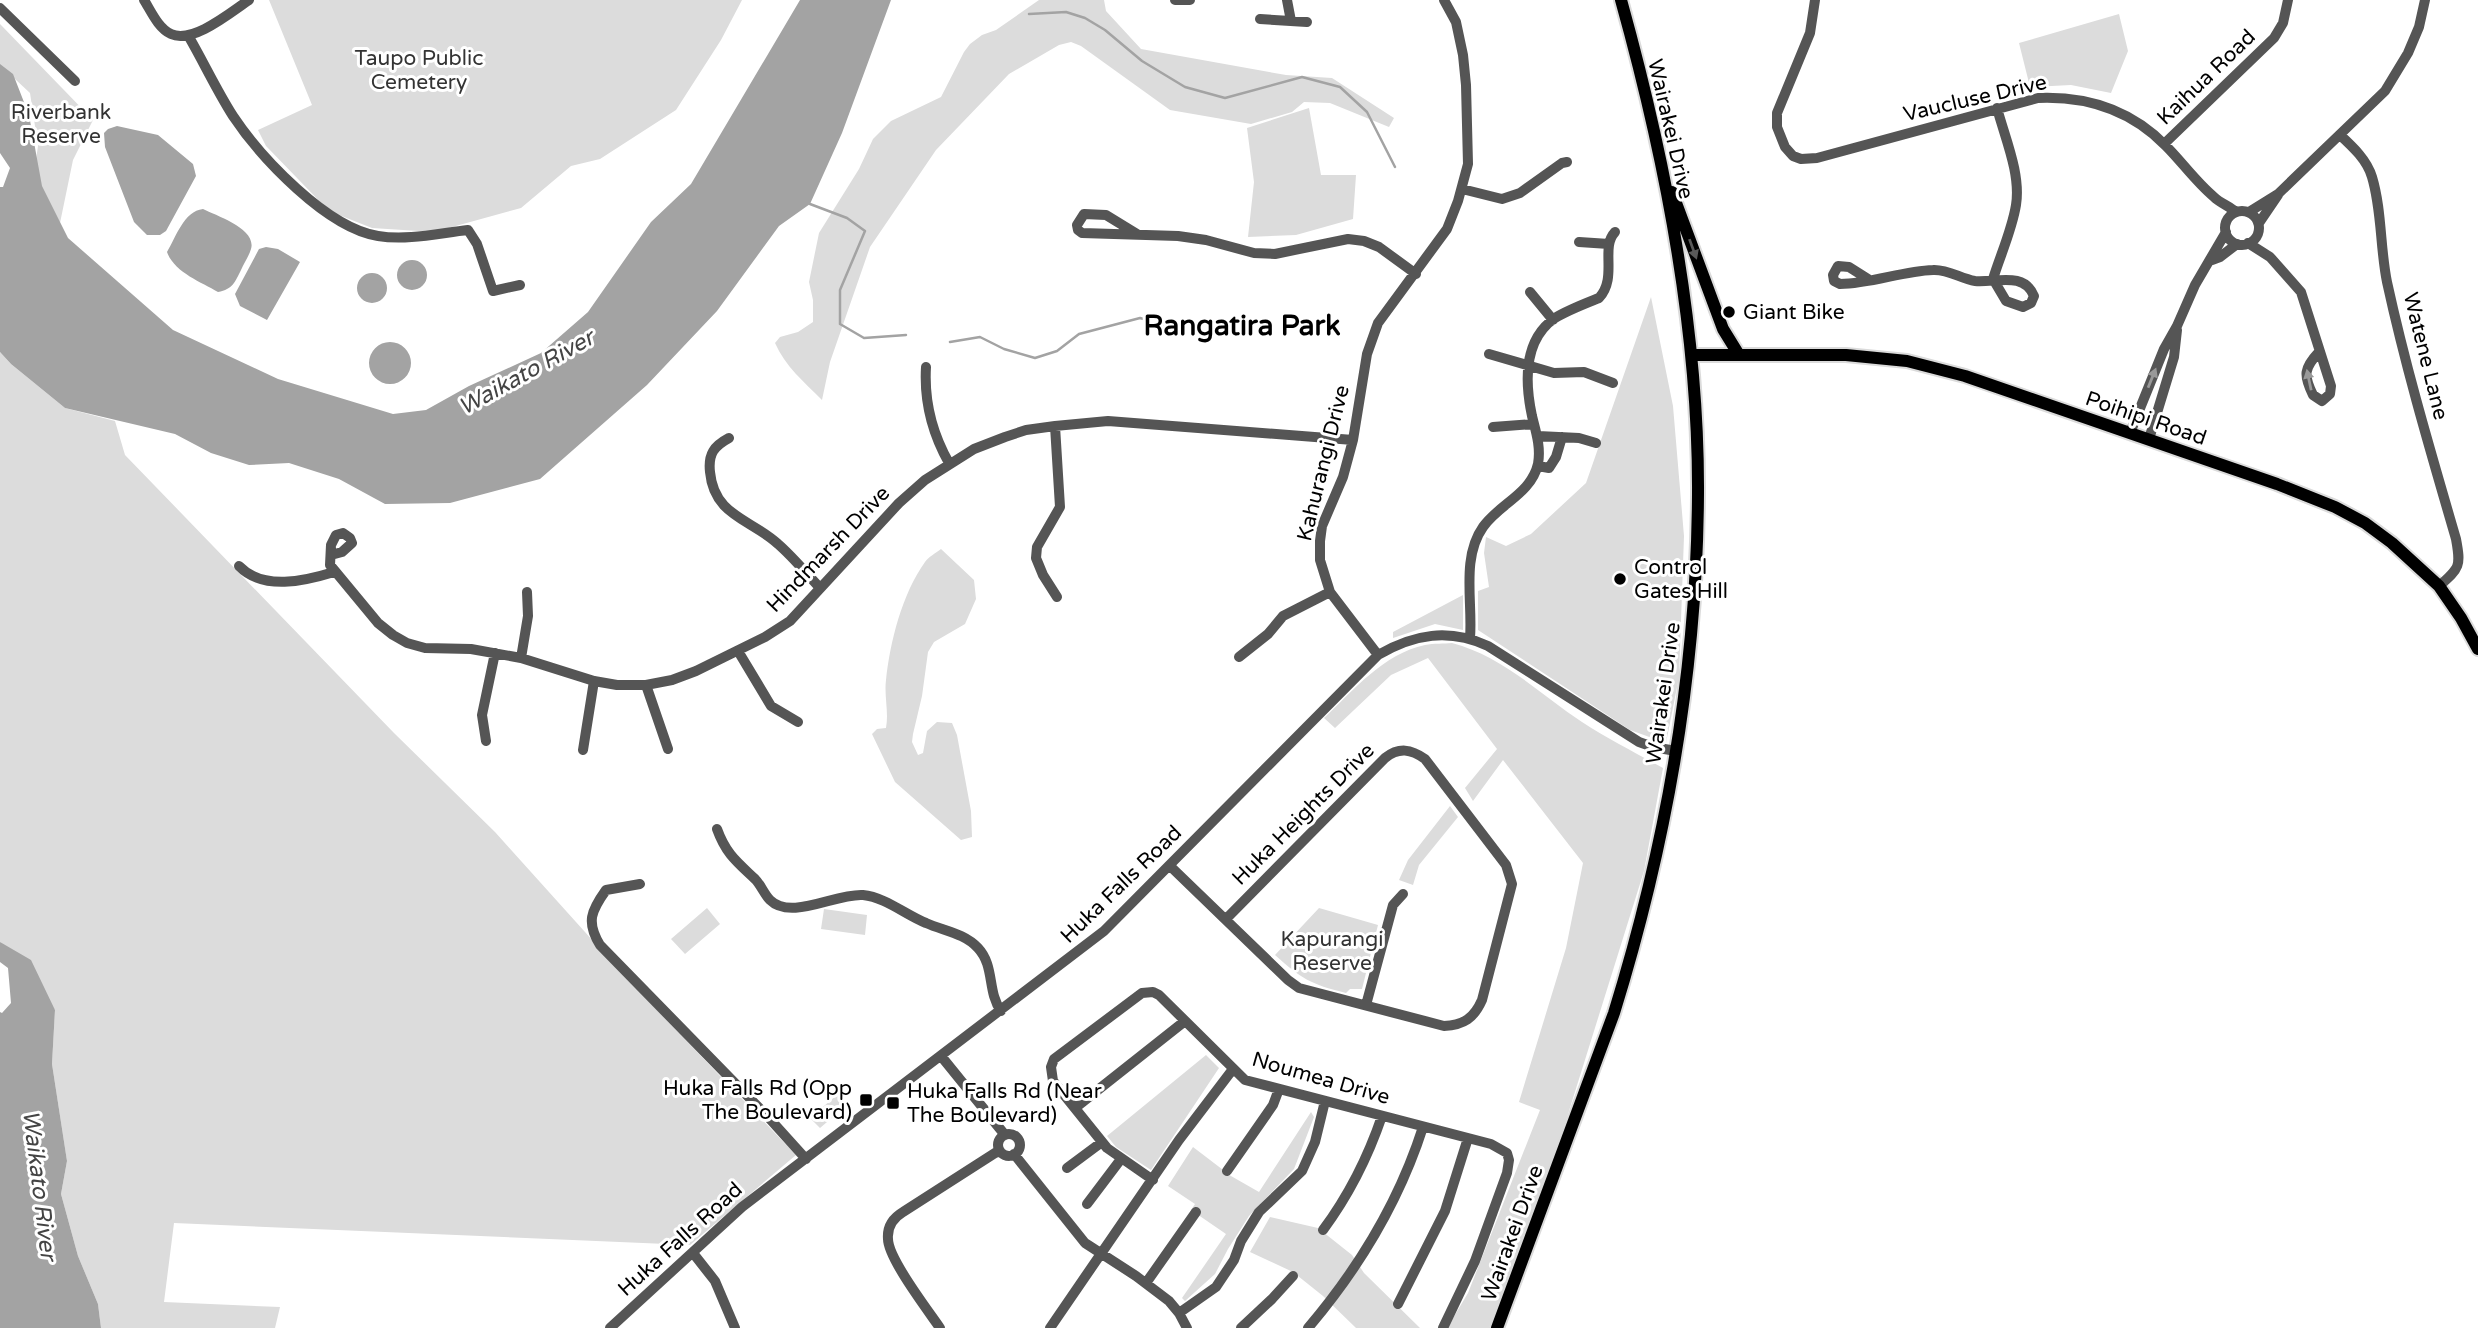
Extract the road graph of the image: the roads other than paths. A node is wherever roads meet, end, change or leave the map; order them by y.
1 (144, 0) edge
2 (249, 0) edge
3 (1175, 0) edge
4 (1190, 0) edge
5 (1287, 0) edge
6 (1444, 0) edge
7 (1621, 0) edge
8 (1815, 0) edge
9 (2288, 0) edge
10 (2425, 0) edge
11 (0, 8) edge
12 (1260, 19) dead end
13 (1291, 21) junction
14 (1307, 22) dead end
15 (189, 37) junction
16 (75, 81) dead end
17 (1997, 108) junction
18 (2340, 135) junction
19 (2164, 144) junction
20 (1661, 162) junction
21 (1567, 163) dead end
22 (1462, 189) junction
23 (2278, 194) junction
24 (2216, 200) junction
25 (2236, 212) junction
26 (2249, 212) junction
27 (2227, 220) junction
28 (2259, 223) junction
29 (1615, 232) dead end
30 (2226, 232) junction
31 (1137, 234) junction
32 (2258, 235) junction
33 (1579, 242) dead end
34 (1609, 244) junction
35 (2243, 244) junction
36 (2270, 257) junction
37 (2212, 260) junction
38 (1416, 274) junction
39 (1868, 279) dead end
40 (520, 285) dead end
41 (1530, 292) dead end
42 (1553, 320) junction
43 (2177, 326) junction
44 (2319, 352) dead end
45 (1489, 354) dead end
46 (1691, 355) junction
47 (1740, 355) junction
48 (1527, 366) junction
49 (926, 367) dead end
50 (1614, 383) dead end
51 (1534, 424) junction
52 (1055, 426) junction
53 (1493, 428) dead end
54 (2130, 433) junction
55 (1538, 436) junction
56 (1562, 437) junction
57 (729, 438) dead end
58 (2149, 439) junction
59 (1353, 440) junction
60 (1595, 443) dead end
61 (949, 463) junction
62 (1538, 466) junction
63 (331, 555) dead end
64 (239, 566) dead end
65 (334, 572) junction
66 (2439, 586) junction
67 (820, 588) junction
68 (527, 592) dead end
69 (1331, 592) junction
70 (1058, 597) dead end
71 (1470, 638) junction
72 (2478, 649) edge
73 (738, 651) junction
74 (495, 653) junction
75 (1378, 655) junction
76 (1239, 657) dead end
77 (521, 658) junction
78 (594, 681) junction
79 (646, 685) junction
80 (798, 722) dead end
81 (486, 741) dead end
82 (668, 749) dead end
83 (583, 750) dead end
84 (1676, 751) junction
85 (717, 829) dead end
86 (1170, 866) junction
87 (640, 884) dead end
88 (1403, 894) dead end
89 (1226, 919) junction
90 (1366, 1005) junction
91 (1001, 1011) junction
92 (1185, 1021) junction
93 (941, 1056) junction
94 (1233, 1069) junction
95 (1279, 1089) junction
96 (1325, 1101) junction
97 (1075, 1108) junction
98 (1382, 1116) junction
99 (1423, 1127) junction
100 (1004, 1135) junction
101 (1468, 1138) junction
102 (1102, 1142) junction
103 (1000, 1152) junction
104 (1014, 1154) junction
105 (806, 1159) junction
106 (1121, 1159) junction
107 (1067, 1168) dead end
108 (1227, 1171) dead end
109 (1153, 1180) junction
110 (1087, 1204) dead end
111 (1196, 1212) dead end
112 (1323, 1230) dead end
113 (693, 1253) junction
114 (1101, 1254) junction
115 (1293, 1276) dead end
116 (1146, 1283) junction
117 (1398, 1304) dead end
118 (1179, 1313) junction
119 (610, 1328) edge
120 (735, 1328) edge
121 (940, 1328) edge
122 (1050, 1328) edge
123 (1186, 1328) edge
124 (1241, 1328) edge
125 (1308, 1328) edge
126 (1443, 1328) edge
127 (1497, 1328) edge

1 - 15 street
2 - 15 street
3 - 4 street
5 - 13 street
6 - 22 street, Kahurangi Drive
7 - 20 main road, Wairakei Drive
8 - 17 street, Vaucluse Drive
9 - 19 street, Kaihua Road
10 - 18 street
11 - 16 street
12 - 13 street
13 - 14 street
15 - 40 street
17 - 19 street, Vaucluse Drive
17 - 39 street
18 - 23 street
18 - 66 street, Watene Lane
19 - 24 street, Vaucluse Drive
20 - 46 main road, Wairakei Drive
20 -> 47 main road
21 - 22 street
22 - 38 street, Kahurangi Drive
23 - 26 street
23 - 28 street
24 - 25 street, Vaucluse Drive
24 - 27 street, Vaucluse Drive
25 - 26 street
25 - 27 street
26 - 28 street
27 - 30 street
28 - 32 street
29 - 34 street
30 - 35 street
30 - 37 street
31 - 31 street
31 - 38 street
32 - 35 street
32 - 36 street
33 - 34 street
34 - 42 street
35 - 36 street
35 - 37 street
36 - 44 street
37 - 43 street
38 - 59 street, Kahurangi Drive
41 - 42 street
42 - 48 street
54 -> 43 street
43 - 58 street
45 - 48 street
46 - 47 main road, Poihipi Road
46 - 84 main road, Wairakei Drive
47 - 54 main road, Poihipi Road
48 - 50 street
48 - 51 street
49 - 61 street
51 - 53 street
51 - 55 street
52 - 59 street, Hindmarsh Drive
52 - 61 street, Hindmarsh Drive
52 - 70 street
54 - 58 main road, Poihipi Road
55 - 56 street
55 - 62 street
56 - 60 street
56 - 62 street
57 - 67 street
58 - 66 main road, Poihipi Road
59 - 69 street, Kahurangi Drive
61 - 67 street, Hindmarsh Drive
62 - 71 street
63 - 65 street
64 - 65 street
65 - 74 street, Hindmarsh Drive
66 - 72 main road, Poihipi Road
67 - 73 street, Hindmarsh Drive
68 - 77 street
69 - 75 street, Kahurangi Drive
69 - 76 street
71 - 75 street, Huka Falls Road
71 - 84 street, Huka Falls Road
73 - 79 street, Hindmarsh Drive
73 - 80 street
74 - 77 street, Hindmarsh Drive
74 - 81 street
75 - 86 street, Huka Falls Road
77 - 78 street, Hindmarsh Drive
78 - 79 street, Hindmarsh Drive
78 - 83 street
79 - 82 street
84 - 127 main road, Wairakei Drive
85 - 91 street
86 - 89 street, Huka Heights Drive
86 - 91 street, Huka Falls Road
87 - 105 street
88 - 90 street
89 - 90 street, Huka Heights Drive
89 - 90 street, Huka Heights Drive
91 - 93 street, Huka Falls Road
92 - 94 street
92 - 97 street
92 - 97 street
93 - 100 street
93 - 105 street, Huka Falls Road
94 - 95 street, Noumea Drive
94 - 109 street, Noumea Drive
95 - 96 street, Noumea Drive
95 - 108 street
96 - 98 street, Noumea Drive
96 - 118 street
97 - 102 street
98 - 99 street, Noumea Drive
98 - 112 street
99 - 101 street, Noumea Drive
99 - 125 street
100 - 103 street
100 - 104 street
101 - 117 street
101 - 126 street, Noumea Drive
102 - 106 street
102 - 107 street
103 - 104 street
103 - 121 street
104 - 114 street
105 - 113 street, Huka Falls Road
106 - 109 street
106 - 110 street
109 - 114 street, Noumea Drive
111 - 116 street
113 - 119 street, Huka Falls Road
113 - 120 street
114 - 116 street
114 - 122 street, Noumea Drive
115 - 124 street
116 - 118 street
118 - 123 street

